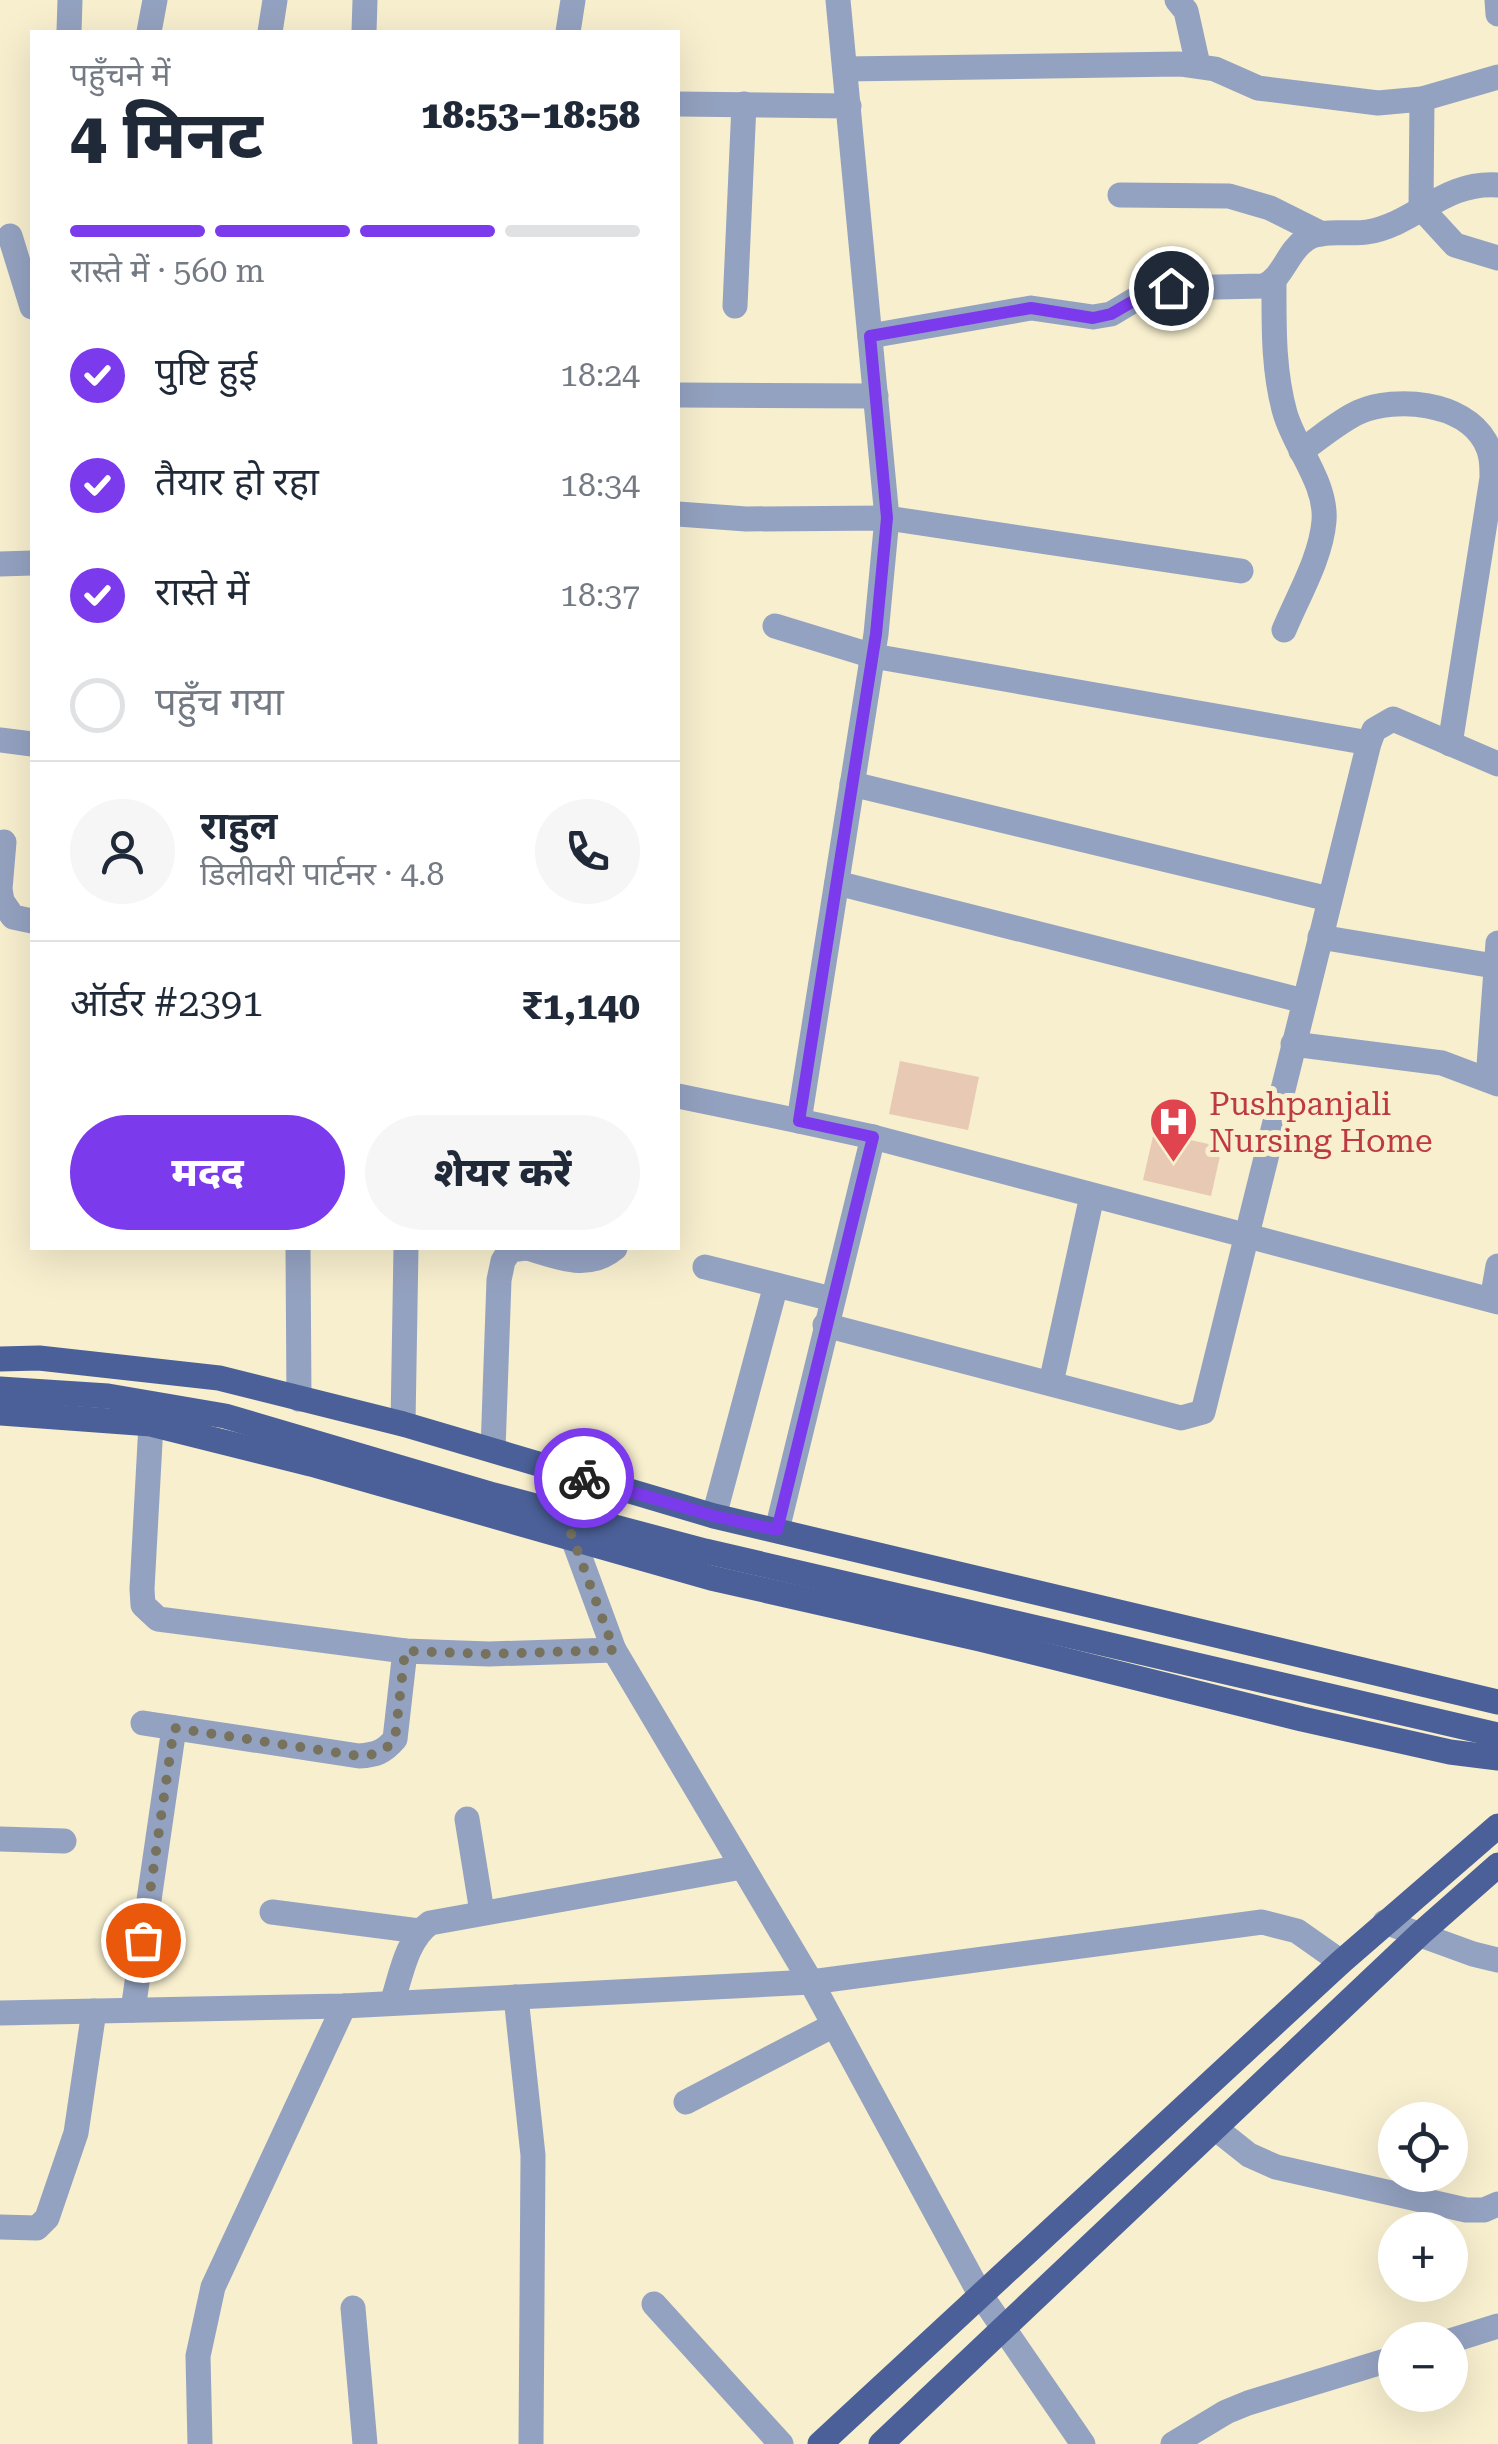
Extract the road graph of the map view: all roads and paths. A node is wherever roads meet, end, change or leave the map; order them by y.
1 (70, 0) edge
2 (155, 0) edge
3 (275, 0) edge
4 (365, 0) edge
5 (573, 0) edge
6 (838, 0) edge
7 (1177, 0) edge
8 (1497, 0) edge
9 (1498, 14) edge
10 (68, 30) edge
11 (149, 30) edge
12 (270, 30) edge
13 (364, 30) edge
14 (568, 30) edge
15 (1198, 65) junction
16 (845, 69) junction
17 (1498, 78) edge
18 (1422, 100) junction
19 (680, 104) edge
20 (744, 104) junction
21 (848, 106) junction
22 (1498, 185) edge
23 (1120, 195) dead end
24 (1421, 208) junction
25 (1322, 234) junction
26 (10, 236) dead end
27 (1498, 258) edge
28 (1274, 282) junction
29 (30, 301) edge
30 (735, 306) dead end
31 (870, 336) junction
32 (680, 395) edge
33 (876, 396) junction
34 (1498, 416) edge
35 (1486, 442) junction
36 (1301, 451) junction
37 (680, 514) edge
38 (887, 518) junction
39 (30, 563) edge
40 (0, 564) edge
41 (1241, 570) dead end
42 (775, 626) dead end
43 (1284, 630) dead end
44 (873, 656) junction
45 (0, 740) edge
46 (30, 744) edge
47 (1369, 744) junction
48 (1450, 744) junction
49 (1498, 764) edge
50 (852, 784) junction
51 (4, 842) dead end
52 (837, 883) junction
53 (1330, 900) junction
54 (30, 921) edge
55 (1320, 937) junction
56 (1496, 954) edge
57 (1304, 1001) junction
58 (1293, 1044) junction
59 (1493, 1082) edge
60 (680, 1096) edge
61 (799, 1121) junction
62 (873, 1137) junction
63 (1092, 1196) junction
64 (1244, 1236) junction
65 (298, 1250) edge
66 (406, 1250) edge
67 (510, 1250) edge
68 (533, 1250) edge
69 (612, 1250) edge
70 (1498, 1266) edge
71 (705, 1267) dead end
72 (776, 1285) junction
73 (832, 1298) junction
74 (1495, 1301) edge
75 (825, 1325) junction
76 (0, 1359) edge
77 (1050, 1382) junction
78 (0, 1389) edge
79 (298, 1399) junction
80 (0, 1413) edge
81 (151, 1424) junction
82 (403, 1424) junction
83 (492, 1450) junction
84 (547, 1468) junction
85 (714, 1516) junction
86 (777, 1530) junction
87 (573, 1538) junction
88 (918, 1564) junction
89 (908, 1623) junction
90 (614, 1650) junction
91 (405, 1651) junction
92 (1498, 1702) edge
93 (143, 1723) dead end
94 (174, 1728) junction
95 (1498, 1735) edge
96 (1498, 1758) edge
97 (467, 1820) dead end
98 (1498, 1826) edge
99 (0, 1839) edge
100 (64, 1841) dead end
101 (1498, 1866) edge
102 (742, 1867) junction
103 (272, 1912) dead end
104 (482, 1912) junction
105 (1385, 1922) junction
106 (419, 1931) junction
107 (1421, 1933) junction
108 (1498, 1960) edge
109 (1341, 1962) junction
110 (811, 1982) junction
111 (516, 1996) junction
112 (392, 2003) junction
113 (344, 2006) junction
114 (94, 2010) junction
115 (132, 2010) junction
116 (0, 2012) edge
117 (834, 2025) junction
118 (686, 2102) dead end
119 (1215, 2128) junction
120 (1498, 2204) edge
121 (0, 2227) edge
122 (980, 2294) junction
123 (654, 2304) dead end
124 (353, 2308) dead end
125 (1498, 2326) edge
126 (1003, 2328) junction
127 (1468, 2335) edge
128 (1378, 2363) edge
129 (200, 2444) edge
130 (365, 2444) edge
131 (532, 2444) edge
132 (782, 2444) edge
133 (820, 2444) edge
134 (881, 2444) edge
135 (1083, 2444) edge
136 (1172, 2444) edge

1 - 10 street
2 - 11 street
3 - 12 street
4 - 13 street
5 - 14 street
6 - 16 street
7 - 15 street
8 - 9 street
15 - 16 street
15 - 18 street
16 - 21 street
17 - 18 street
18 - 24 street
19 - 20 street
20 - 21 street
20 - 30 street
21 - 31 street
22 - 24 street
23 - 25 street
24 - 25 street
24 - 27 street
25 - 28 street
26 - 29 street
28 - 31 street
28 - 36 street
31 - 33 street
32 - 33 street
33 - 38 street
34 - 35 street
35 - 36 street
35 - 48 street
36 - 43 street
37 - 38 street
38 - 41 street
38 - 44 street
39 - 40 street
42 - 44 street
44 - 47 street
44 - 50 street
45 - 46 street
47 - 48 street
47 - 53 street
48 - 49 street
50 - 52 street
50 - 53 street
51 - 54 street
52 - 57 street
52 - 61 street
53 - 55 street
55 - 56 street
55 - 57 street
56 - 59 street
57 - 58 street
58 - 59 street
58 - 64 street
60 - 61 street
61 - 62 street
62 - 63 street
62 - 73 street
63 - 64 street
63 - 77 street
64 - 74 street
64 - 77 street
65 - 79 street
66 - 82 street
67 - 83 street
68 - 69 street
70 - 74 street
71 - 72 street
72 - 73 street
72 - 85 street
73 - 75 street
75 - 77 street
75 - 86 street
76 - 79 main road
78 - 95 main road
79 - 82 main road
80 - 81 main road
81 - 87 main road
81 - 91 street
82 - 83 main road
83 - 84 main road
84 - 85 main road
84 - 87 street
85 - 86 main road
86 - 88 main road
87 - 89 main road
87 - 90 street
88 - 89 main road
88 - 92 main road
89 - 96 main road
90 - 91 street
90 - 102 street
91 - 94 street
93 - 94 street
94 - 115 street
97 - 104 street
98 - 105 main road
99 - 100 street
101 - 107 main road
102 - 104 street
102 - 110 street
103 - 106 street
104 - 106 street
105 - 107 street
105 - 109 main road
106 - 112 street
107 - 108 street
107 - 119 main road
109 - 110 street
109 - 122 main road
110 - 111 street
110 - 117 street
111 - 112 street
111 - 131 street
112 - 113 street
113 - 115 street
113 - 129 street
114 - 115 street
114 - 116 street
114 - 121 street
117 - 118 street
117 - 122 street
119 - 120 street
119 - 126 main road
122 - 126 street
122 - 133 main road
123 - 132 street
124 - 130 street
125 - 127 street
126 - 134 main road
126 - 135 street
128 - 136 street

